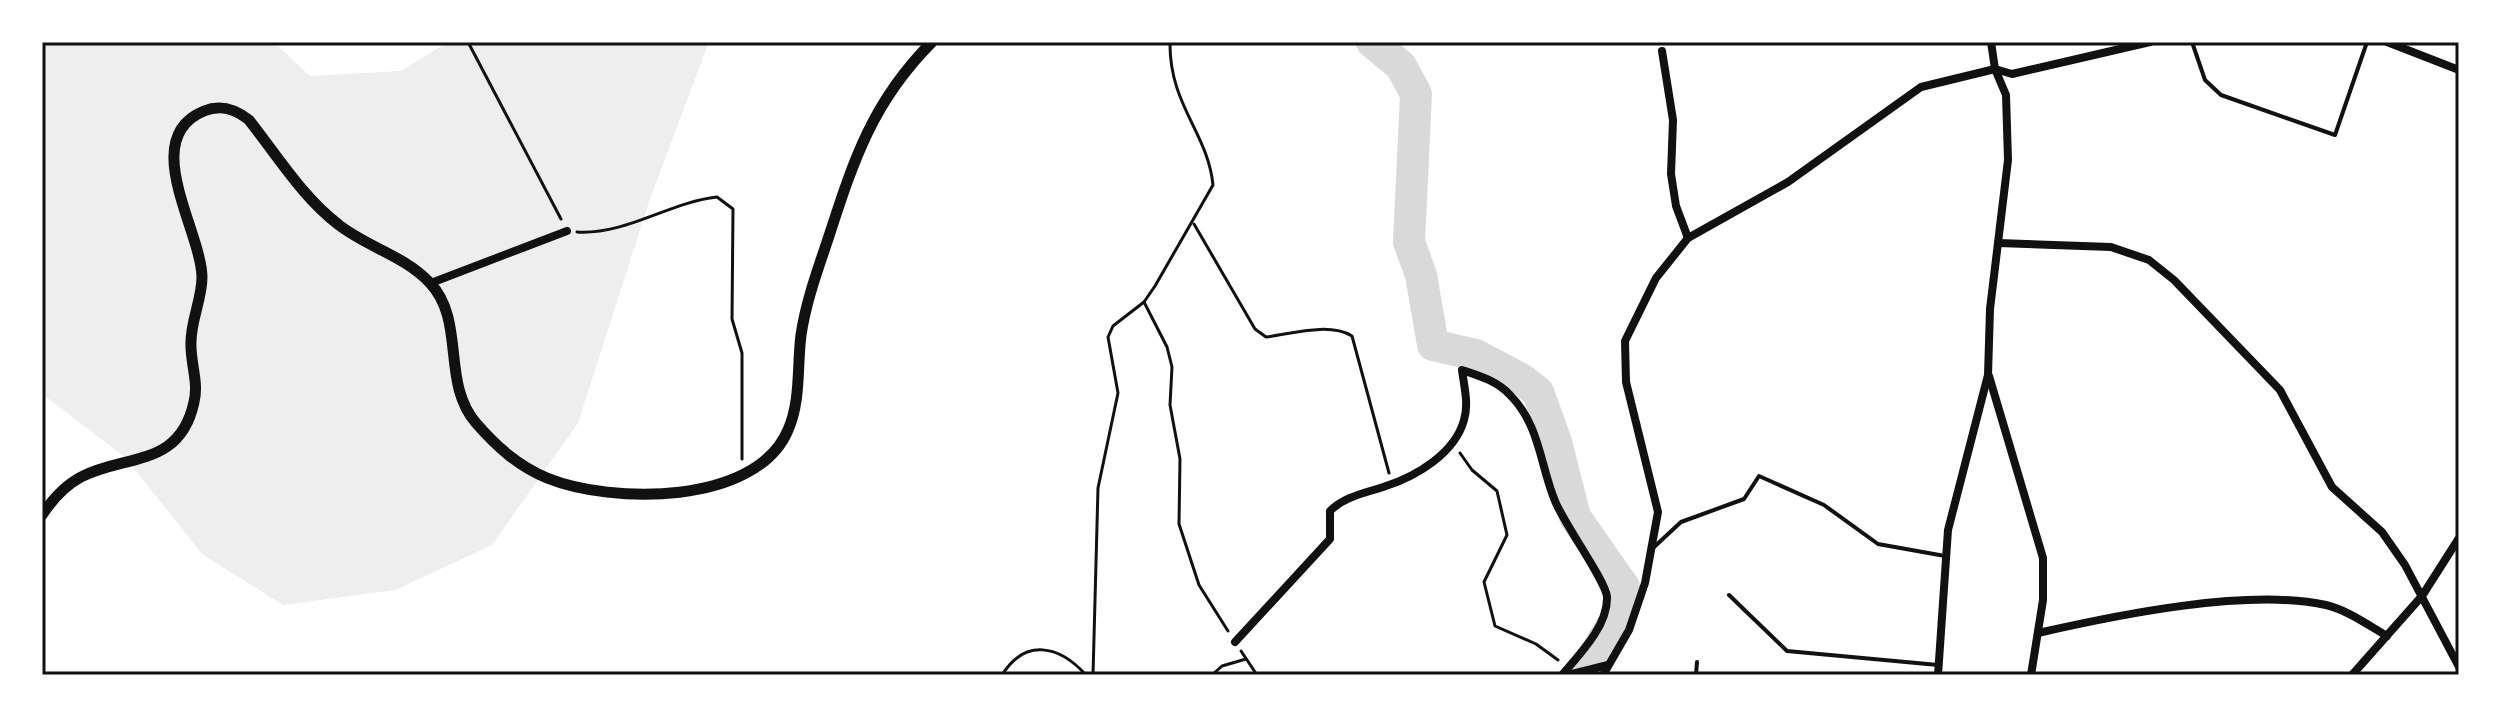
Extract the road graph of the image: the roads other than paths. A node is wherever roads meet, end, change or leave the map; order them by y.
1 (932, 42) edge
2 (1991, 42) edge
3 (2150, 42) edge
4 (2192, 42) edge
5 (2367, 42) edge
6 (2387, 42) edge
7 (1662, 51) dead end
8 (1995, 69) junction
9 (2459, 70) edge
10 (567, 231) road end
11 (1688, 238) junction
12 (1998, 243) junction
13 (431, 283) junction
14 (1988, 375) junction
15 (42, 515) edge
16 (2459, 538) edge
17 (1651, 550) junction
18 (1947, 557) junction
19 (1729, 595) dead end
20 (2422, 596) junction
21 (2038, 633) junction
22 (2387, 636) junction
23 (1235, 642) road end
24 (1697, 662) dead end
25 (2459, 667) edge
26 (1604, 669) edge
27 (1938, 670) edge
28 (1566, 672) edge
29 (1696, 675) edge
30 (2031, 675) edge
31 (2352, 675) edge

1 - 13 street
2 - 8 street
3 - 8 street
4 - 5 lane
6 - 9 street
7 - 11 street
8 - 11 street
8 - 12 street
10 - 13 street
11 - 17 street
12 - 14 street
12 - 20 street
13 - 15 street
14 - 18 street
14 - 21 street
16 - 20 street
17 - 18 lane
17 - 26 street
18 - 27 street
19 - 27 lane
20 - 22 street
20 - 25 street
21 - 22 street
21 - 30 street
22 - 31 street
23 - 28 street
24 - 29 lane
26 - 28 street

